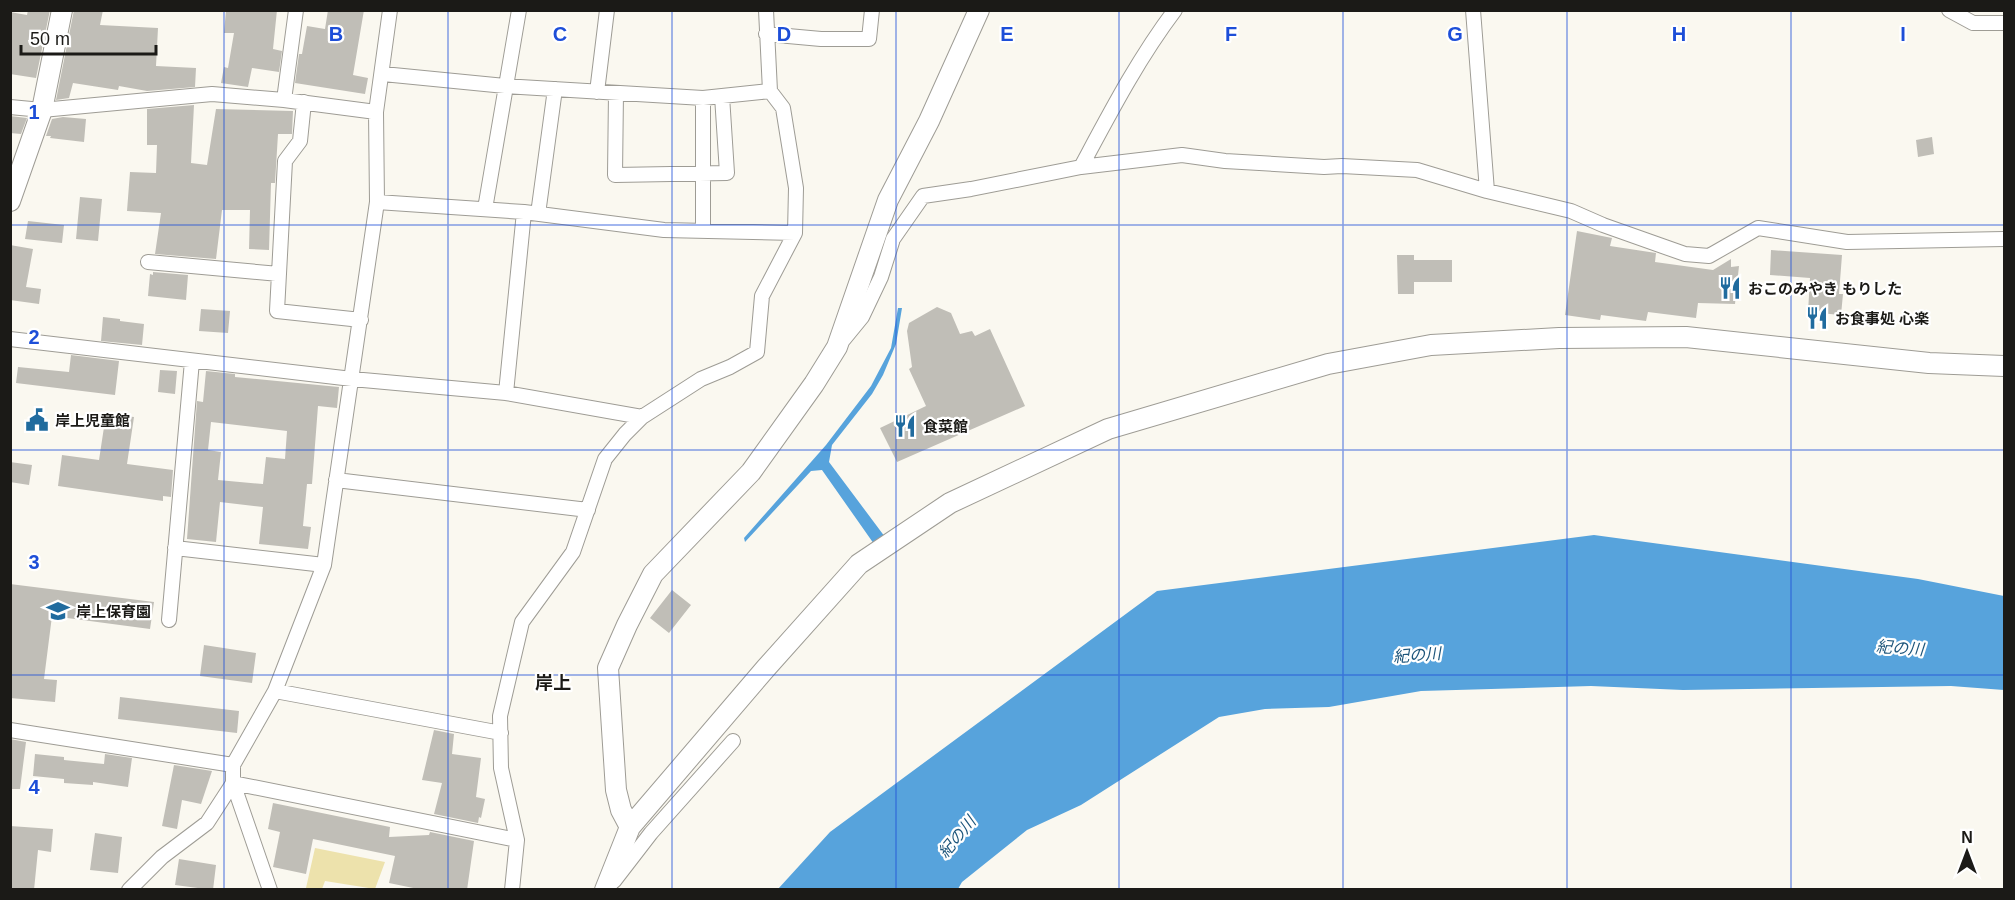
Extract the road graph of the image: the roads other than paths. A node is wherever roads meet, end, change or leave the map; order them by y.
1 (62, 10) edge
2 (296, 10) edge
3 (390, 10) edge
4 (519, 10) edge
5 (607, 10) edge
6 (766, 10) edge
7 (872, 10) edge
8 (979, 10) edge
9 (1175, 10) edge
10 (1473, 10) edge
11 (1949, 10) edge
12 (2004, 23) edge
13 (766, 34) junction
14 (383, 74) junction
15 (505, 86) junction
16 (555, 89) junction
17 (770, 91) junction
18 (597, 92) junction
19 (616, 93) junction
20 (722, 96) junction
21 (703, 99) junction
22 (284, 100) junction
23 (304, 102) junction
24 (10, 107) edge
25 (42, 110) junction
26 (376, 112) junction
27 (1082, 167) junction
28 (703, 174) junction
29 (1487, 191) junction
30 (10, 201) edge
31 (377, 202) junction
32 (485, 209) junction
33 (531, 213) junction
34 (703, 231) junction
35 (795, 233) junction
36 (2004, 239) edge
37 (148, 262) dead end
38 (279, 274) junction
39 (361, 320) junction
40 (10, 339) edge
41 (837, 347) junction
42 (192, 361) junction
43 (2004, 366) edge
44 (352, 380) junction
45 (506, 393) junction
46 (642, 417) junction
47 (336, 480) junction
48 (588, 510) junction
49 (176, 548) junction
50 (324, 565) junction
51 (169, 620) dead end
52 (274, 691) junction
53 (10, 730) edge
54 (501, 734) junction
55 (733, 741) dead end
56 (233, 765) junction
57 (233, 783) junction
58 (630, 827) junction
59 (517, 840) junction
60 (129, 890) edge
61 (270, 890) edge
62 (512, 890) edge
63 (606, 890) edge

1 - 25 street
2 - 22 street
3 - 14 street
4 - 15 street
5 - 18 street
6 - 13 street
7 - 13 street
8 - 41 street
9 - 27 street
10 - 29 street
11 - 12 street
13 - 17 street
14 - 15 street
14 - 26 street
15 - 16 street
15 - 32 street
16 - 18 street
16 - 33 street
17 - 20 street
17 - 35 street
18 - 19 street
19 - 21 street
19 - 28 street
20 - 21 street
20 - 28 street
21 - 28 street
22 - 23 street
22 - 25 street
23 - 26 street
23 - 38 street
24 - 25 street
25 - 30 street
26 - 31 street
27 - 29 street
27 - 41 street
28 - 34 street
29 - 36 street
31 - 32 street
31 - 39 street
32 - 33 street
33 - 34 street
33 - 45 street
34 - 35 street
35 - 46 street
37 - 38 street
38 - 39 street
39 - 44 street
40 - 42 street
41 - 58 street
42 - 44 street
42 - 49 street
43 - 58 street
44 - 45 street
44 - 47 street
45 - 46 street
46 - 48 street
47 - 48 street
47 - 50 street
48 - 54 street
49 - 50 street
49 - 51 street
50 - 52 street
52 - 54 street
52 - 56 street
53 - 56 street
54 - 59 street
55 - 63 street
56 - 57 street
57 - 59 street
57 - 60 street
57 - 61 street
58 - 63 street
59 - 62 street

